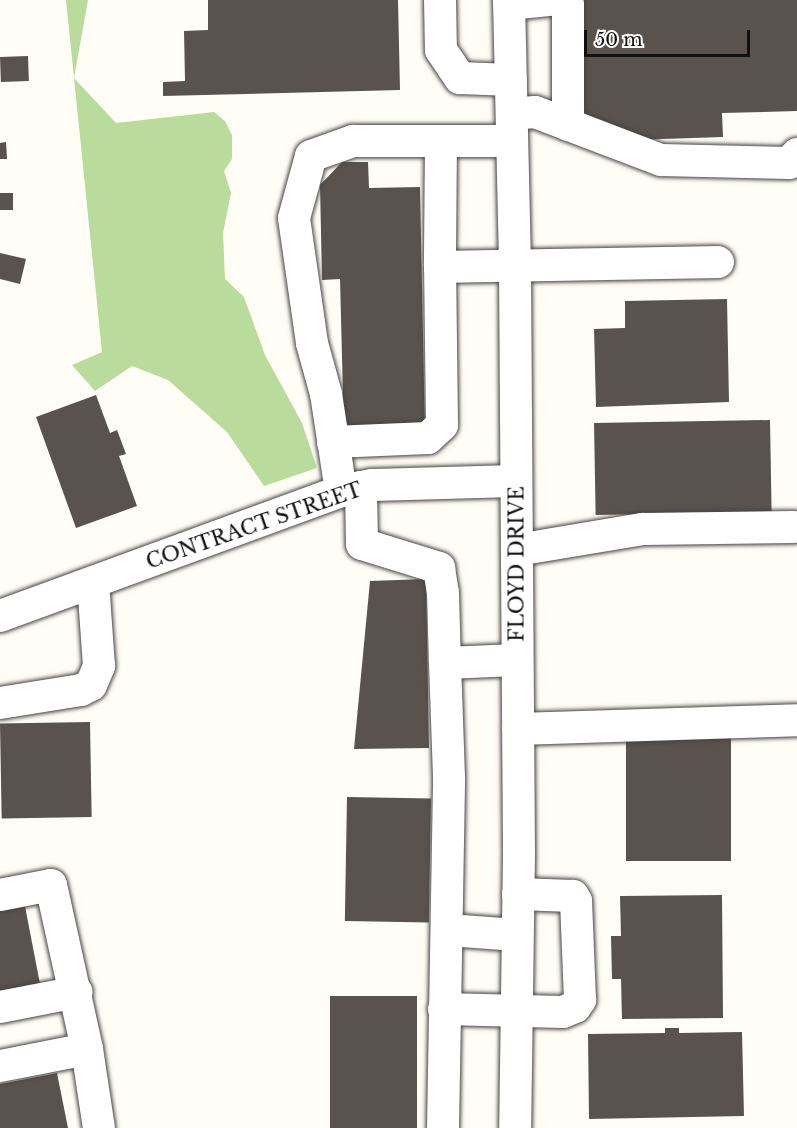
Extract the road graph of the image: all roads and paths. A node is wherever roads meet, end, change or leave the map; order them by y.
1 (440, 0) edge
2 (549, 0) edge
3 (563, 0) edge
4 (509, 2) edge
5 (511, 80) junction
6 (568, 125) junction
7 (512, 128) junction
8 (441, 141) junction
9 (797, 154) edge
10 (718, 262) dead end
11 (440, 267) junction
12 (515, 268) junction
13 (333, 442) junction
14 (516, 481) junction
15 (351, 489) junction
16 (794, 527) dead end
17 (517, 550) junction
18 (93, 583) junction
19 (0, 616) edge
20 (517, 660) junction
21 (446, 663) junction
22 (0, 703) edge
23 (797, 720) edge
24 (518, 729) junction
25 (518, 894) junction
26 (0, 895) edge
27 (448, 930) junction
28 (517, 935) junction
29 (76, 992) junction
30 (0, 1007) edge
31 (444, 1009) junction
32 (516, 1011) junction
33 (87, 1049) junction
34 (0, 1066) edge
35 (99, 1128) edge
36 (443, 1128) edge
37 (514, 1128) edge

1 - 5 street
2 - 4 street
3 - 6 street
4 - 5 street, FLOYD DRIVE
5 - 7 street, FLOYD DRIVE
6 - 7 street
6 - 9 street
7 - 8 street
7 - 12 street, FLOYD DRIVE
8 - 11 street
8 - 13 street
10 - 12 street
11 - 12 street
11 - 13 street
12 - 14 street, FLOYD DRIVE
13 - 15 street
14 - 15 street, CONTRACT STREET
14 - 17 street, FLOYD DRIVE
15 - 18 street, CONTRACT STREET
15 - 21 street
16 - 17 street
17 - 20 street, FLOYD DRIVE
18 - 19 street, CONTRACT STREET
18 - 22 street
20 - 21 street
20 - 24 street, FLOYD DRIVE
21 - 27 street
23 - 24 street
24 - 25 street, FLOYD DRIVE
25 - 28 street, FLOYD DRIVE
25 - 32 street
26 - 29 street
27 - 28 street
27 - 31 street
28 - 32 street, FLOYD DRIVE
29 - 30 street
29 - 33 street
31 - 32 street
31 - 36 street
32 - 37 street, FLOYD DRIVE
33 - 34 street
33 - 35 street

